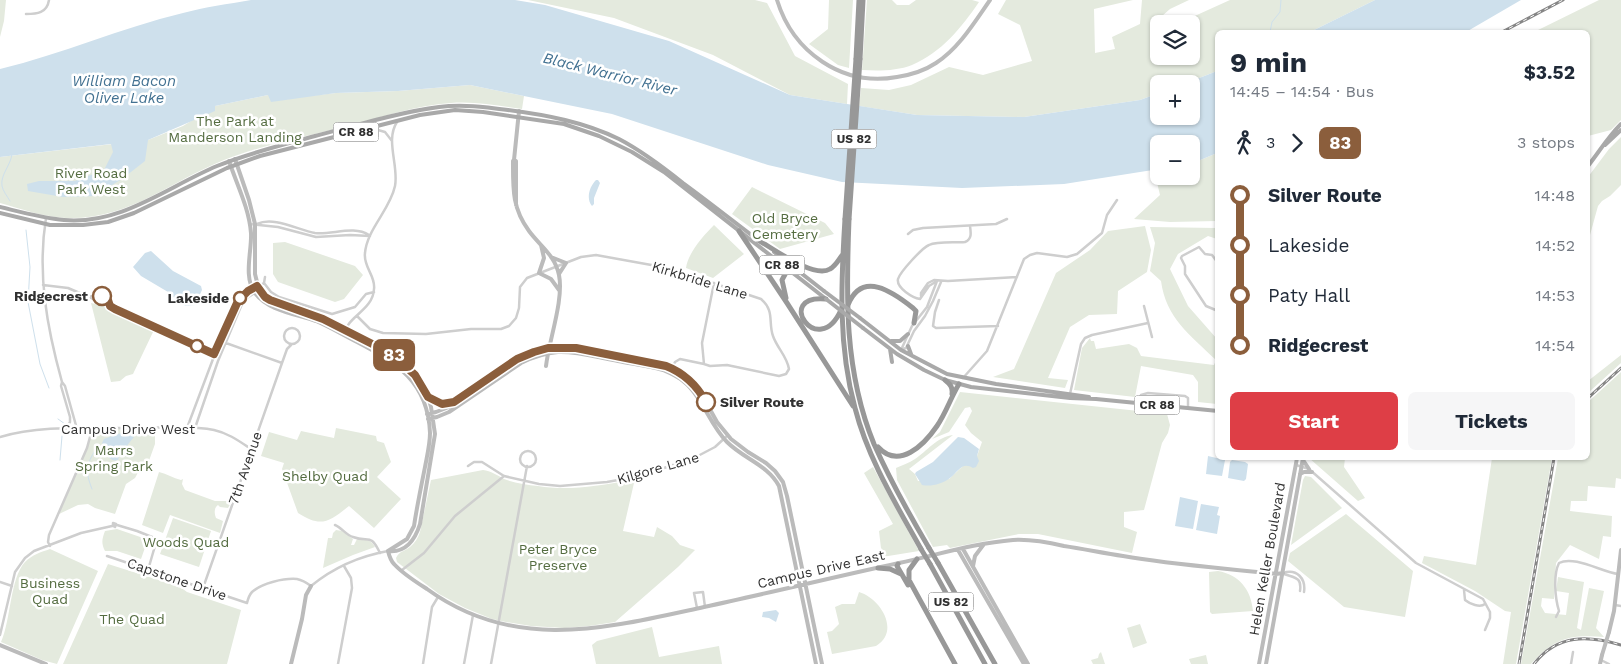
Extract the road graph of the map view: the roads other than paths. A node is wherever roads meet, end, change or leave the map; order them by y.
1 (48, 0) edge
2 (777, 0) edge
3 (859, 0) edge
4 (863, 0) edge
5 (990, 0) edge
6 (26, 14) dead end
7 (858, 59) junction
8 (519, 111) junction
9 (518, 118) junction
10 (397, 122) junction
11 (1621, 124) edge
12 (371, 128) junction
13 (1621, 130) edge
14 (392, 142) junction
15 (1603, 147) junction
16 (234, 159) junction
17 (230, 161) junction
18 (1590, 163) edge
19 (233, 166) junction
20 (1117, 200) dead end
21 (0, 207) edge
22 (0, 213) edge
23 (46, 217) junction
24 (847, 219) junction
25 (1007, 219) dead end
26 (45, 224) junction
27 (250, 224) junction
28 (256, 224) junction
29 (970, 226) junction
30 (306, 231) junction
31 (343, 231) junction
32 (739, 231) junction
33 (908, 234) dead end
34 (308, 236) junction
35 (338, 236) junction
36 (370, 236) junction
37 (758, 240) junction
38 (540, 243) junction
39 (843, 254) junction
40 (551, 257) junction
41 (1215, 259) edge
42 (566, 263) junction
43 (557, 266) junction
44 (789, 267) junction
45 (539, 273) junction
46 (559, 274) junction
47 (265, 277) dead end
48 (1018, 277) junction
49 (939, 281) junction
50 (264, 283) junction
51 (714, 283) junction
52 (43, 285) junction
53 (930, 286) junction
54 (256, 289) junction
55 (935, 290) junction
56 (560, 291) junction
57 (374, 292) junction
58 (924, 292) junction
59 (89, 297) junction
60 (826, 299) junction
61 (939, 300) dead end
62 (788, 303) junction
63 (110, 306) junction
64 (1144, 306) dead end
65 (844, 308) junction
66 (1215, 310) edge
67 (357, 316) junction
68 (914, 322) junction
69 (1148, 323) junction
70 (998, 326) junction
71 (344, 330) junction
72 (225, 333) junction
73 (908, 334) junction
74 (346, 336) junction
75 (1152, 337) dead end
76 (888, 340) junction
77 (226, 343) junction
78 (286, 343) junction
79 (291, 345) junction
80 (908, 346) junction
81 (287, 348) junction
82 (548, 348) junction
83 (890, 349) junction
84 (901, 350) junction
85 (214, 354) junction
86 (548, 354) junction
87 (897, 354) junction
88 (912, 356) junction
89 (218, 361) junction
90 (892, 362) dead end
91 (282, 363) junction
92 (704, 364) junction
93 (546, 366) dead end
94 (971, 370) junction
95 (671, 371) junction
96 (963, 378) junction
97 (946, 380) junction
98 (976, 381) junction
99 (62, 382) junction
100 (959, 384) junction
101 (1021, 391) junction
102 (952, 396) junction
103 (1070, 396) junction
104 (428, 397) junction
105 (197, 402) junction
106 (454, 402) junction
107 (202, 404) junction
108 (1138, 404) junction
109 (855, 408) junction
110 (1188, 408) junction
111 (1215, 411) edge
112 (430, 416) junction
113 (187, 428) junction
114 (195, 428) junction
115 (65, 429) junction
116 (77, 429) junction
117 (90, 429) junction
118 (728, 435) junction
119 (0, 437) edge
120 (724, 439) junction
121 (874, 443) junction
122 (251, 450) junction
123 (1296, 460) edge
124 (1303, 460) edge
125 (1304, 460) edge
126 (1295, 465) junction
127 (468, 466) dead end
128 (527, 466) junction
129 (1302, 467) junction
130 (1310, 470) junction
131 (1300, 474) junction
132 (504, 476) junction
133 (524, 482) junction
134 (335, 525) dead end
135 (984, 544) junction
136 (50, 546) junction
137 (961, 550) junction
138 (1621, 550) edge
139 (388, 551) junction
140 (397, 551) junction
141 (380, 553) junction
142 (107, 556) dead end
143 (917, 559) junction
144 (898, 564) junction
145 (396, 565) junction
146 (344, 566) junction
147 (973, 566) junction
148 (878, 568) junction
149 (148, 570) junction
150 (402, 570) junction
151 (1283, 573) junction
152 (1276, 574) junction
153 (1618, 574) junction
154 (903, 576) junction
155 (908, 580) junction
156 (0, 582) edge
157 (803, 585) junction
158 (12, 586) junction
159 (311, 586) junction
160 (203, 588) junction
161 (1464, 590) junction
162 (1302, 592) dead end
163 (438, 597) junction
164 (1486, 604) junction
165 (1615, 605) junction
166 (1621, 606) edge
167 (706, 607) junction
168 (697, 608) junction
169 (472, 615) junction
170 (1556, 616) dead end
171 (499, 624) junction
172 (1485, 630) dead end
173 (0, 635) edge
174 (0, 644) edge
175 (1574, 652) dead end
176 (1601, 659) edge
177 (46, 664) edge
178 (291, 664) edge
179 (338, 664) edge
180 (423, 664) edge
181 (464, 664) edge
182 (491, 664) edge
183 (816, 664) edge
184 (822, 664) edge
185 (953, 664) edge
186 (985, 664) edge
187 (995, 664) edge
188 (1024, 664) edge
189 (1028, 664) edge
190 (1259, 664) edge
191 (1266, 664) edge
192 (1571, 664) edge
193 (1609, 664) edge

1 - 6 street
2 - 5 street
3 - 7 highway, US 82
4 - 7 highway, US 82
7 - 24 highway, US 82, bridge
8 - 9 street
8 - 16 main road
8 - 37 main road
9 - 10 main road, CR 88
9 - 32 main road, CR 88
9 - 38 street
10 - 12 main road, CR 88
10 - 14 street
11 - 15 main road
12 - 14 street
12 - 19 main road, CR 88
13 - 15 main road
14 - 36 street
15 - 18 main road
16 - 17 main road
16 - 19 street
17 - 19 street
17 - 23 main road
19 - 26 main road, CR 88
19 - 27 street
19 - 28 street
20 - 48 street
21 - 23 main road
22 - 26 main road, CR 88
23 - 26 street
24 - 39 highway, US 82
24 - 65 highway, US 82
25 - 29 street
26 - 52 street
27 - 28 street
27 - 54 street
28 - 30 street
28 - 34 street
28 - 54 street
29 - 33 street
29 - 58 street
30 - 31 street
30 - 34 street
31 - 35 street
31 - 36 street
32 - 44 main road, CR 88
32 - 62 highway
34 - 35 street
35 - 36 street
36 - 57 street
37 - 39 highway
37 - 44 main road
38 - 40 street
38 - 45 street
39 - 65 highway, US 82
40 - 42 street
40 - 43 street
41 - 66 street
42 - 43 street, Kirkbride Lane
42 - 46 street
42 - 51 street, Kirkbride Lane
43 - 45 street, Kirkbride Lane
43 - 46 street
44 - 60 main road, CR 88
44 - 62 highway
44 - 76 main road, CR 88, bridge
45 - 56 street
45 - 67 street, Kirkbride Lane
46 - 56 street
47 - 50 street
48 - 49 street
48 - 70 street
49 - 53 street
49 - 55 street
49 - 58 street
49 - 80 street
50 - 54 street
50 - 57 street
51 - 92 street
51 - 92 street, Kirkbride Lane
52 - 59 street
52 - 99 street
53 - 55 street
53 - 58 street
54 - 71 street
54 - 72 street
54 - 74 street
54 - 77 street
55 - 68 street
56 - 82 street
57 - 67 street
59 - 63 street
59 - 63 street
60 - 65 highway
60 - 83 main road, CR 88, bridge
61 - 70 street
62 - 109 highway
63 - 85 street
64 - 69 street
65 - 68 highway
65 - 109 highway, US 82
65 - 121 highway, US 82
67 - 71 street
68 - 73 street
69 - 75 street
69 - 103 street
70 - 94 street
71 - 74 street
71 - 104 street
72 - 77 street
72 - 85 street
73 - 76 main road
73 - 84 street
74 - 112 street
76 - 84 main road, CR 88
77 - 89 street
77 - 91 street
78 - 79 street
78 - 79 street
78 - 81 street, 7th Avenue
79 - 81 street
80 - 84 street
80 - 88 main road
81 - 91 street, 7th Avenue
82 - 86 street
82 - 95 street
82 - 106 street
83 - 87 main road, CR 88
83 - 90 main road
84 - 87 main road
84 - 88 main road, CR 88
85 - 89 street
85 - 105 street
86 - 93 street
86 - 95 street
86 - 112 street
87 - 97 main road, CR 88
88 - 96 main road, CR 88
89 - 107 street
91 - 122 street, 7th Avenue
92 - 95 street, Kirkbride Lane
94 - 96 street
94 - 98 street
95 - 118 street
95 - 120 street
96 - 98 main road, CR 88
96 - 100 main road
97 - 100 main road, CR 88
97 - 102 highway
98 - 101 main road, CR 88
99 - 115 street
99 - 116 street
100 - 101 main road, CR 88
100 - 102 highway
101 - 103 main road, CR 88
102 - 121 highway
103 - 108 main road, CR 88
104 - 106 street
104 - 112 street
105 - 107 street
105 - 113 street
106 - 112 street
107 - 114 street
108 - 110 main road, CR 88
108 - 110 street
109 - 186 highway, US 82, bridge
110 - 111 main road, CR 88
112 - 139 street
112 - 140 street
113 - 114 street, Campus Drive West
113 - 117 street, Campus Drive West
114 - 122 street, Campus Drive West
115 - 116 street, Campus Drive West
115 - 119 street, Campus Drive West
116 - 117 street, Campus Drive West
117 - 136 street
118 - 120 street, Kilgore Lane
118 - 157 street
120 - 133 street, Kilgore Lane
120 - 157 street
121 - 187 highway, US 82, bridge
122 - 160 street, 7th Avenue
123 - 126 street, Helen Keller Boulevard
124 - 129 street, Helen Keller Boulevard
125 - 130 street
126 - 129 street
126 - 152 street, Helen Keller Boulevard
127 - 132 street, Kilgore Lane
128 - 128 street
128 - 133 street
129 - 130 street
129 - 131 street, Helen Keller Boulevard
130 - 131 street
130 - 161 street
131 - 151 street, Helen Keller Boulevard
132 - 133 street, Kilgore Lane
132 - 150 street
133 - 171 street
134 - 141 street
135 - 137 street, Campus Drive East
135 - 147 street
135 - 152 street, Campus Drive East
136 - 149 street
136 - 158 street
137 - 143 street, Campus Drive East
137 - 147 street
137 - 188 street
138 - 153 street
139 - 140 street
139 - 141 street
139 - 145 street, Campus Drive East
140 - 145 street
141 - 146 street
142 - 149 street, Capstone Drive
143 - 144 street, Campus Drive East
143 - 155 highway
144 - 148 street, Campus Drive East
144 - 154 highway
144 - 155 highway
145 - 150 street, Campus Drive East
146 - 159 street
146 - 179 street
147 - 189 street
148 - 154 highway
148 - 157 street, Campus Drive East
149 - 160 street, Capstone Drive
150 - 163 street, Campus Drive East
151 - 152 street, Campus Drive East
151 - 162 street
151 - 191 street, Helen Keller Boulevard
152 - 190 street, Helen Keller Boulevard
153 - 165 street
153 - 170 street
154 - 185 highway
155 - 185 highway
156 - 158 street
157 - 167 street, Campus Drive East
157 - 183 street
157 - 184 street
158 - 173 street
159 - 160 street, Capstone Drive
159 - 178 street
161 - 164 street
161 - 164 street
163 - 169 street, Campus Drive East
163 - 180 street
164 - 172 street
165 - 166 street
165 - 176 street, bridge
167 - 168 street, Campus Drive East
167 - 168 street
168 - 171 street, Campus Drive East
169 - 171 street, Campus Drive East
169 - 181 street
171 - 182 street
174 - 177 street
175 - 192 street
176 - 193 street

